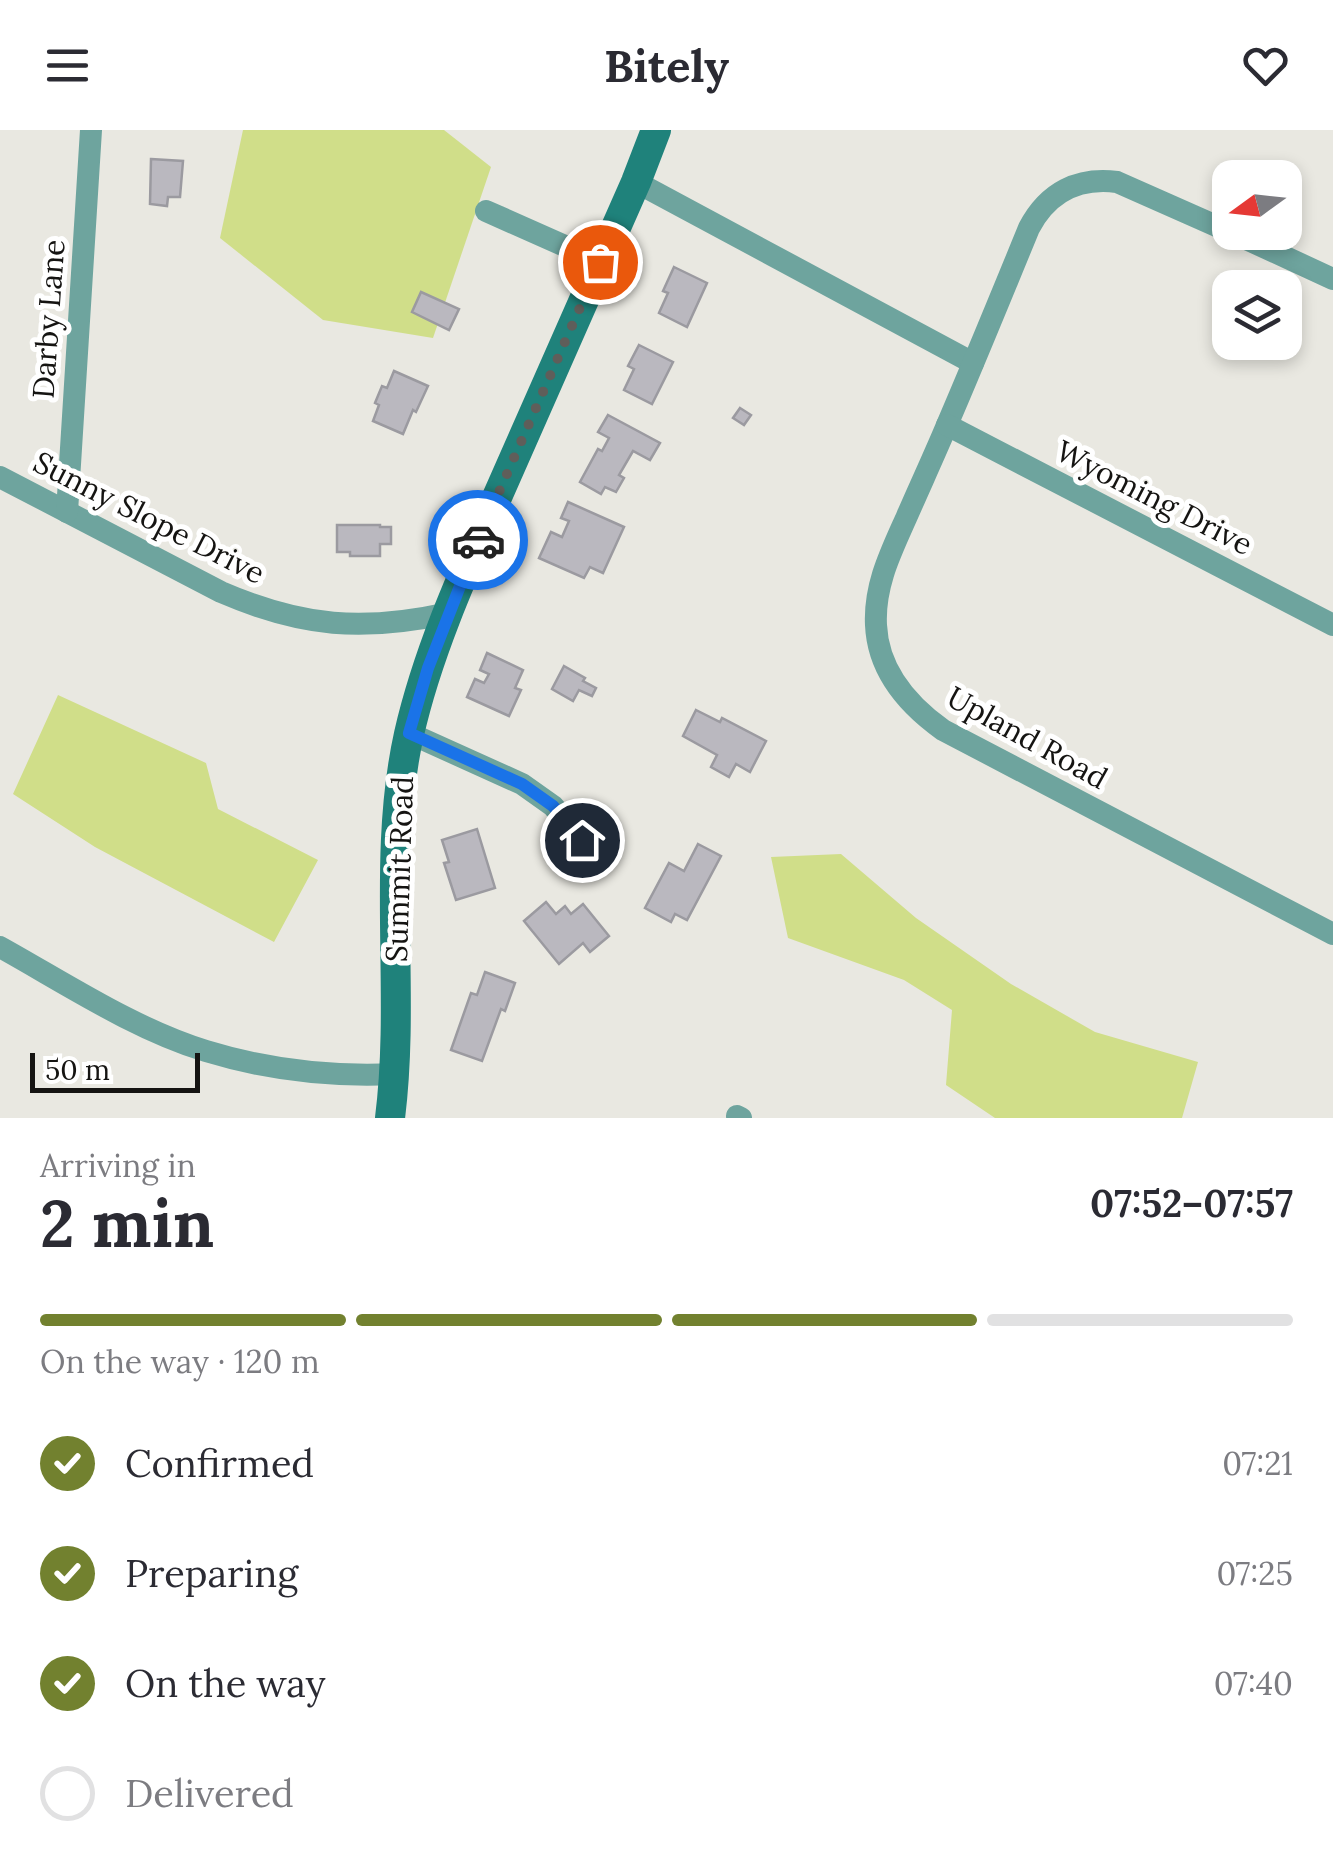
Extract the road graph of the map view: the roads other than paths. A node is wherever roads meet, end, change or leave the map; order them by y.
1 (91, 130) edge
2 (656, 130) edge
3 (636, 182) junction
4 (486, 211) dead end
5 (1212, 224) edge
6 (1269, 250) edge
7 (600, 262) junction
8 (1333, 279) edge
9 (973, 364) junction
10 (948, 424) junction
11 (0, 477) edge
12 (67, 512) junction
13 (449, 613) junction
14 (1333, 625) edge
15 (409, 733) junction
16 (582, 840) dead end
17 (1333, 934) edge
18 (0, 947) edge
19 (396, 1074) junction
20 (390, 1118) edge

1 - 12 street, Darby Lane
2 - 3 main road, Summit Road
3 - 7 main road, Summit Road
3 - 9 street
4 - 7 street
5 - 9 street, Upland Road
6 - 8 street, Upland Road
7 - 13 main road, Summit Road
9 - 10 street, Upland Road
10 - 14 street, Wyoming Drive
10 - 17 street, Upland Road
11 - 12 street, Sunny Slope Drive
12 - 13 street, Sunny Slope Drive
13 - 15 main road, Summit Road
15 - 16 street
15 - 19 main road, Summit Road
18 - 19 street
19 - 20 main road, Summit Road

